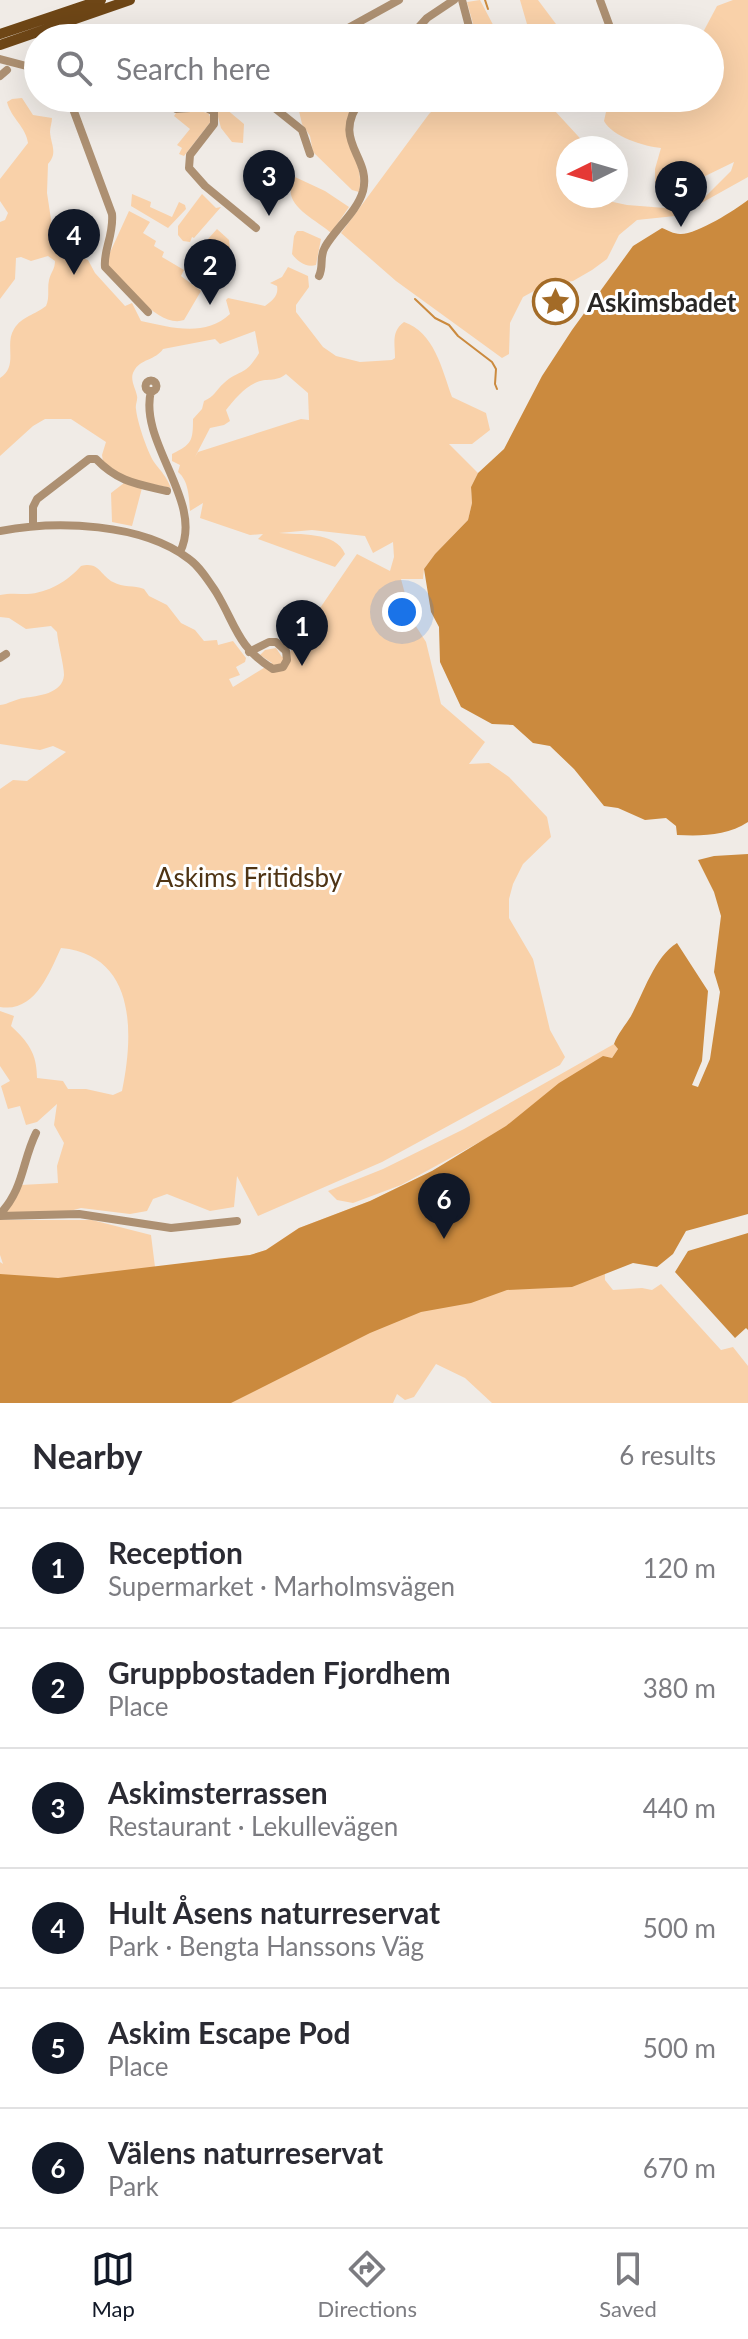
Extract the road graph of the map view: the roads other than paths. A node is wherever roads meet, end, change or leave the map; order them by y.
1 (101, 0) edge
2 (130, 0) edge
3 (399, 0) edge
4 (454, 0) edge
5 (462, 0) edge
6 (600, 0) edge
7 (30, 24) edge
8 (61, 24) edge
9 (355, 24) edge
10 (422, 24) edge
11 (468, 24) edge
12 (609, 24) edge
13 (24, 26) edge
14 (0, 34) edge
15 (24, 37) edge
16 (0, 45) edge
17 (1, 59) edge
18 (24, 65) edge
19 (74, 112) edge
20 (214, 112) edge
21 (280, 112) edge
22 (354, 112) edge
23 (310, 154) dead end
24 (256, 228) dead end
25 (319, 276) dead end
26 (148, 312) dead end
27 (151, 391) dead end
28 (167, 491) dead end
29 (33, 526) junction
30 (0, 531) edge
31 (180, 552) junction
32 (249, 652) dead end
33 (36, 1133) dead end
34 (0, 1215) edge
35 (237, 1221) dead end

1 - 7 main road
2 - 8 main road
3 - 9 street
4 - 10 street
5 - 11 street
6 - 12 street
13 - 14 main road
15 - 16 main road
17 - 18 street
19 - 26 street
20 - 24 street
21 - 23 street
22 - 25 street
27 - 31 street
28 - 29 street
29 - 30 street
29 - 31 street
31 - 32 street
33 - 34 street
34 - 35 street

